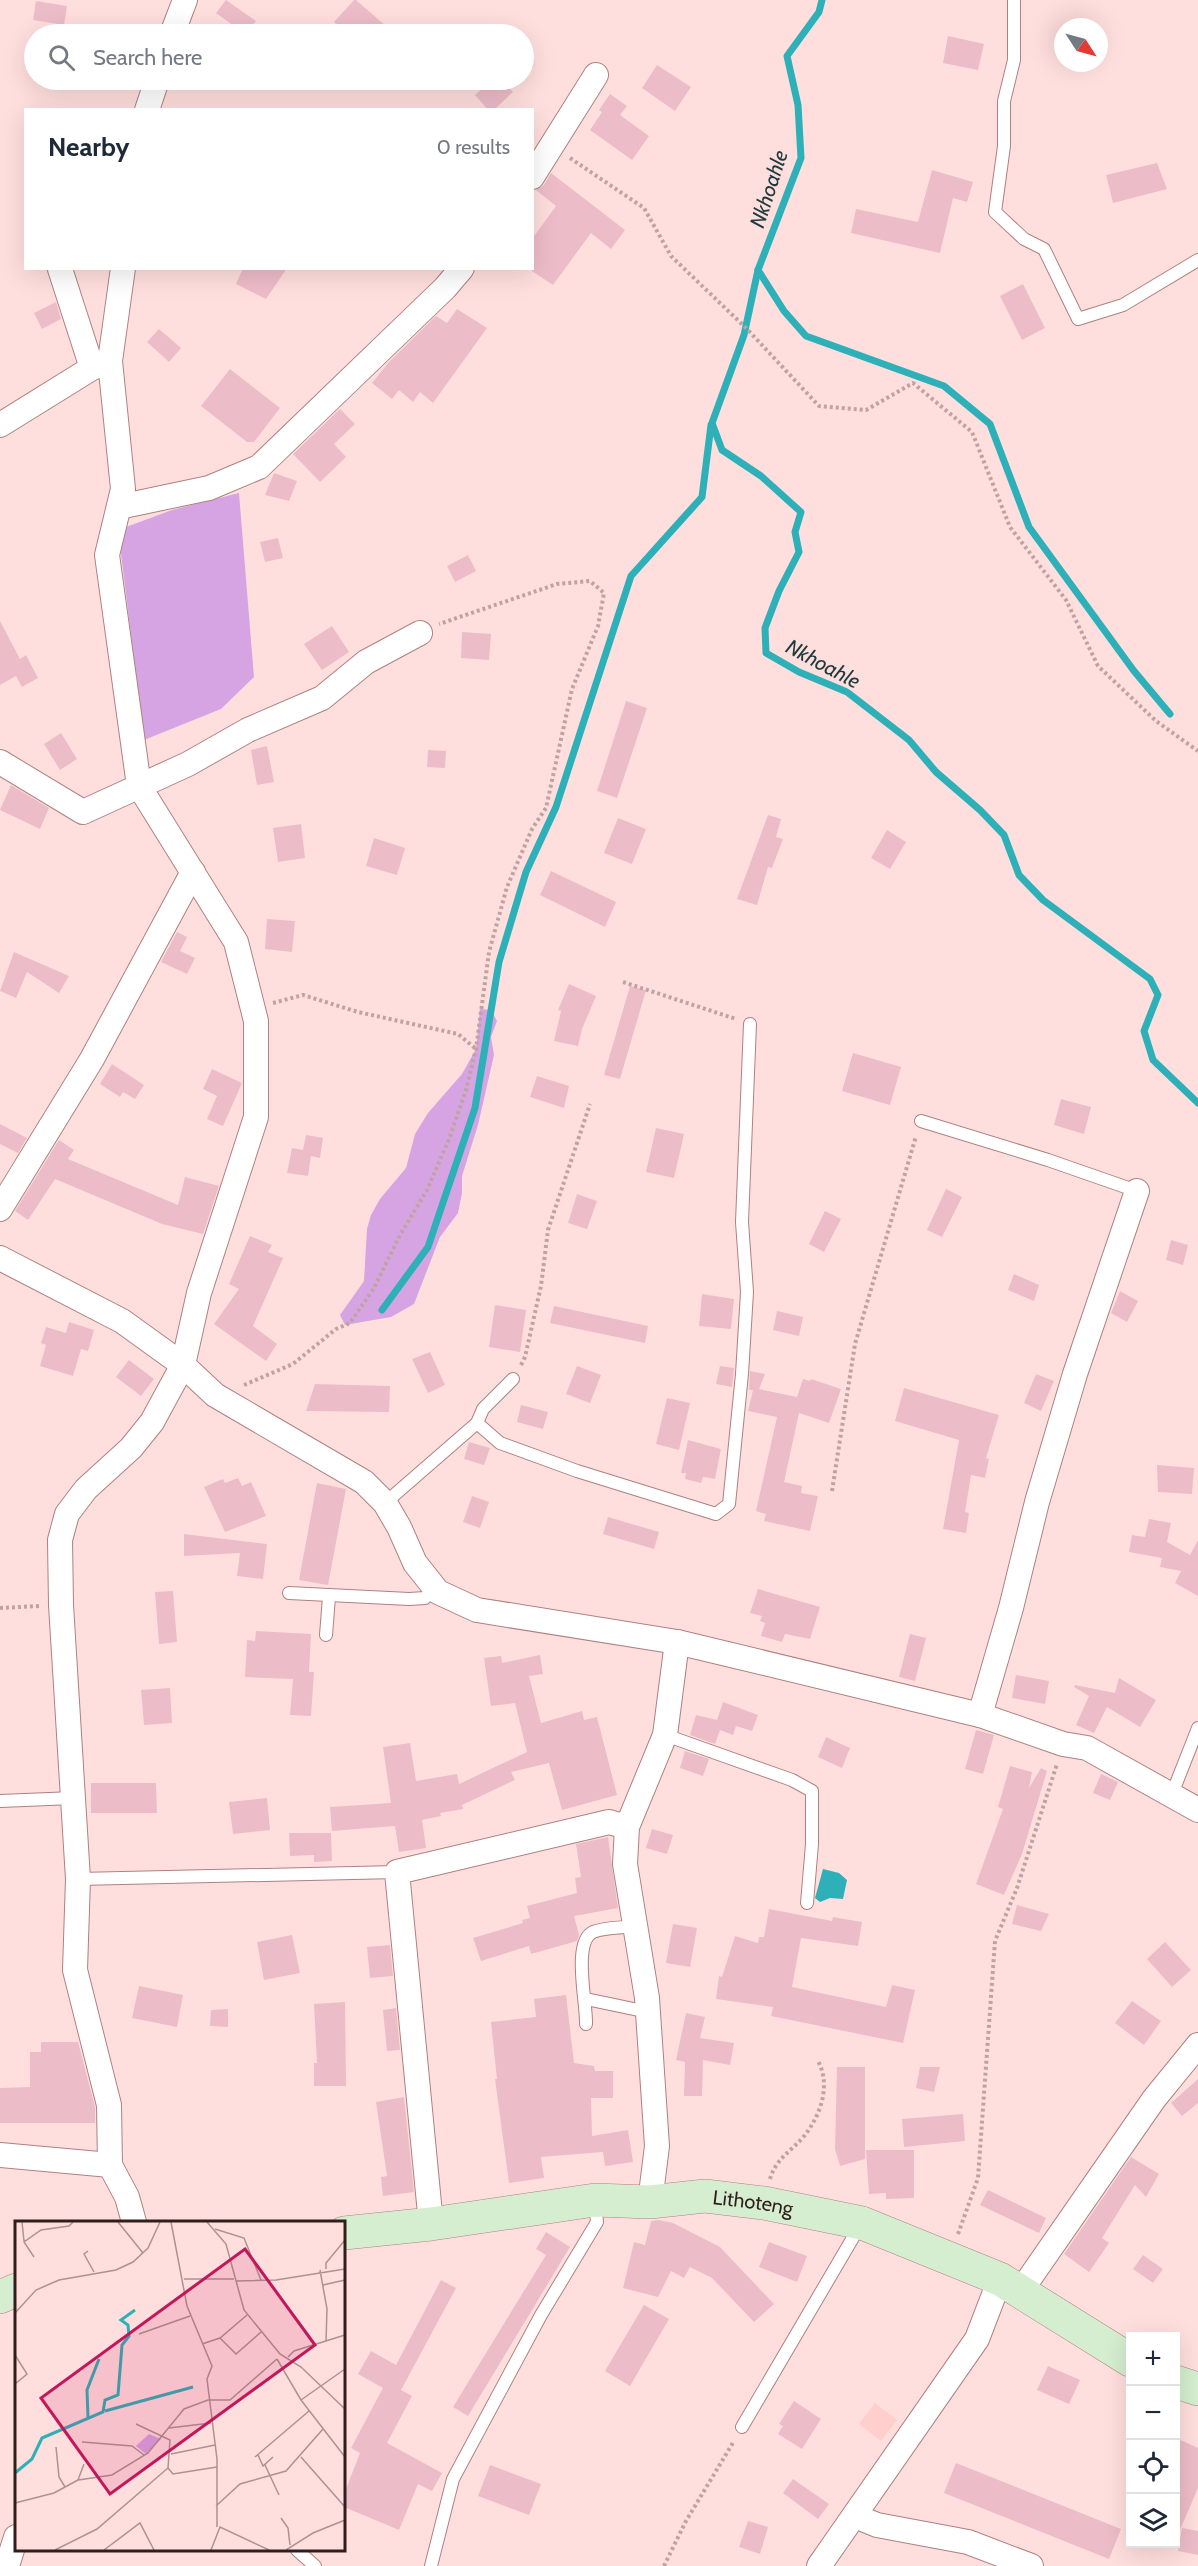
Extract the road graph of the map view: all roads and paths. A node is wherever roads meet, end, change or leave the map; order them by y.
1 (184, 0) edge
2 (1014, 0) edge
3 (176, 24) edge
4 (596, 75) dead end
5 (154, 90) edge
6 (148, 108) edge
7 (554, 146) junction
8 (534, 174) edge
9 (1198, 260) edge
10 (60, 270) edge
11 (123, 270) edge
12 (460, 270) edge
13 (101, 364) junction
14 (0, 425) edge
15 (119, 507) junction
16 (420, 633) joint
17 (1198, 752) edge
18 (0, 762) edge
19 (139, 786) junction
20 (193, 872) junction
21 (622, 982) dead end
22 (256, 1021) junction
23 (750, 1023) joint
24 (476, 1049) junction
25 (590, 1104) dead end
26 (921, 1121) joint
27 (1137, 1191) joint
28 (0, 1209) edge
29 (0, 1258) edge
30 (183, 1365) junction
31 (513, 1378) joint
32 (215, 1395) junction
33 (477, 1423) junction
34 (832, 1491) dead end
35 (385, 1503) junction
36 (434, 1588) junction
37 (289, 1593) dead end
38 (329, 1597) junction
39 (61, 1605) junction
40 (0, 1608) edge
41 (326, 1635) dead end
42 (677, 1642) junction
43 (980, 1715) junction
44 (1198, 1728) edge
45 (665, 1735) junction
46 (1064, 1744) junction
47 (1172, 1794) junction
48 (74, 1798) junction
49 (0, 1801) edge
50 (1198, 1810) edge
51 (627, 1827) junction
52 (397, 1872) junction
53 (78, 1879) junction
54 (807, 1902) dead end
55 (636, 1926) junction
56 (586, 1999) junction
57 (648, 2012) junction
58 (586, 2024) dead end
59 (1198, 2045) edge
60 (818, 2061) dead end
61 (0, 2155) edge
62 (110, 2165) junction
63 (595, 2200) junction
64 (650, 2202) junction
65 (764, 2203) junction
66 (133, 2221) edge
67 (862, 2223) junction
68 (431, 2224) junction
69 (345, 2233) edge
70 (950, 2258) junction
71 (1010, 2285) junction
72 (15, 2290) edge
73 (0, 2297) edge
74 (1126, 2357) edge
75 (1180, 2383) edge
76 (1198, 2389) edge
77 (742, 2427) joint
78 (855, 2516) junction
79 (15, 2540) edge
80 (298, 2551) edge
81 (7, 2566) edge
82 (315, 2566) edge
83 (431, 2566) edge
84 (664, 2566) edge
85 (819, 2566) edge
86 (1031, 2566) edge

1 - 3 street
2 - 9 lane
4 - 7 street
5 - 6 street
7 - 8 street
7 - 17 path
10 - 13 street
11 - 13 street
12 - 15 street
13 - 14 street
13 - 15 street
15 - 19 street
16 - 19 street
16 - 24 path
18 - 19 street
19 - 20 street
20 - 22 street
20 - 28 street
21 - 23 path
22 - 24 path
22 - 30 street
23 - 33 lane
24 - 32 path
25 - 31 path
26 - 27 lane
26 - 34 path
27 - 43 street
29 - 30 street
30 - 32 street
30 - 39 street
31 - 33 lane
32 - 35 street
33 - 35 lane
35 - 36 street
36 - 38 lane
36 - 42 street
37 - 38 lane
38 - 41 lane
39 - 40 path
39 - 48 street
42 - 43 street
42 - 45 street
43 - 46 street
44 - 47 lane
45 - 51 street
45 - 54 lane
46 - 47 street
46 - 70 path
47 - 50 street
48 - 49 lane
48 - 53 street
51 - 52 street
51 - 55 street
52 - 53 lane
52 - 68 street
53 - 62 street
55 - 56 lane
55 - 57 street
56 - 57 lane
56 - 58 lane
57 - 64 street
59 - 71 street
60 - 65 path
61 - 62 street
62 - 66 street
63 - 64 main road, Lithoteng
63 - 68 main road, Lithoteng
63 - 83 lane
64 - 65 main road, Lithoteng
65 - 67 main road, Lithoteng
67 - 70 main road, Lithoteng
67 - 77 lane
68 - 69 main road, Lithoteng
70 - 71 main road, Lithoteng
71 - 74 main road, Lithoteng
71 - 78 street
72 - 73 main road
75 - 76 main road
77 - 84 path
78 - 85 street
78 - 86 street
79 - 81 street
80 - 82 lane

